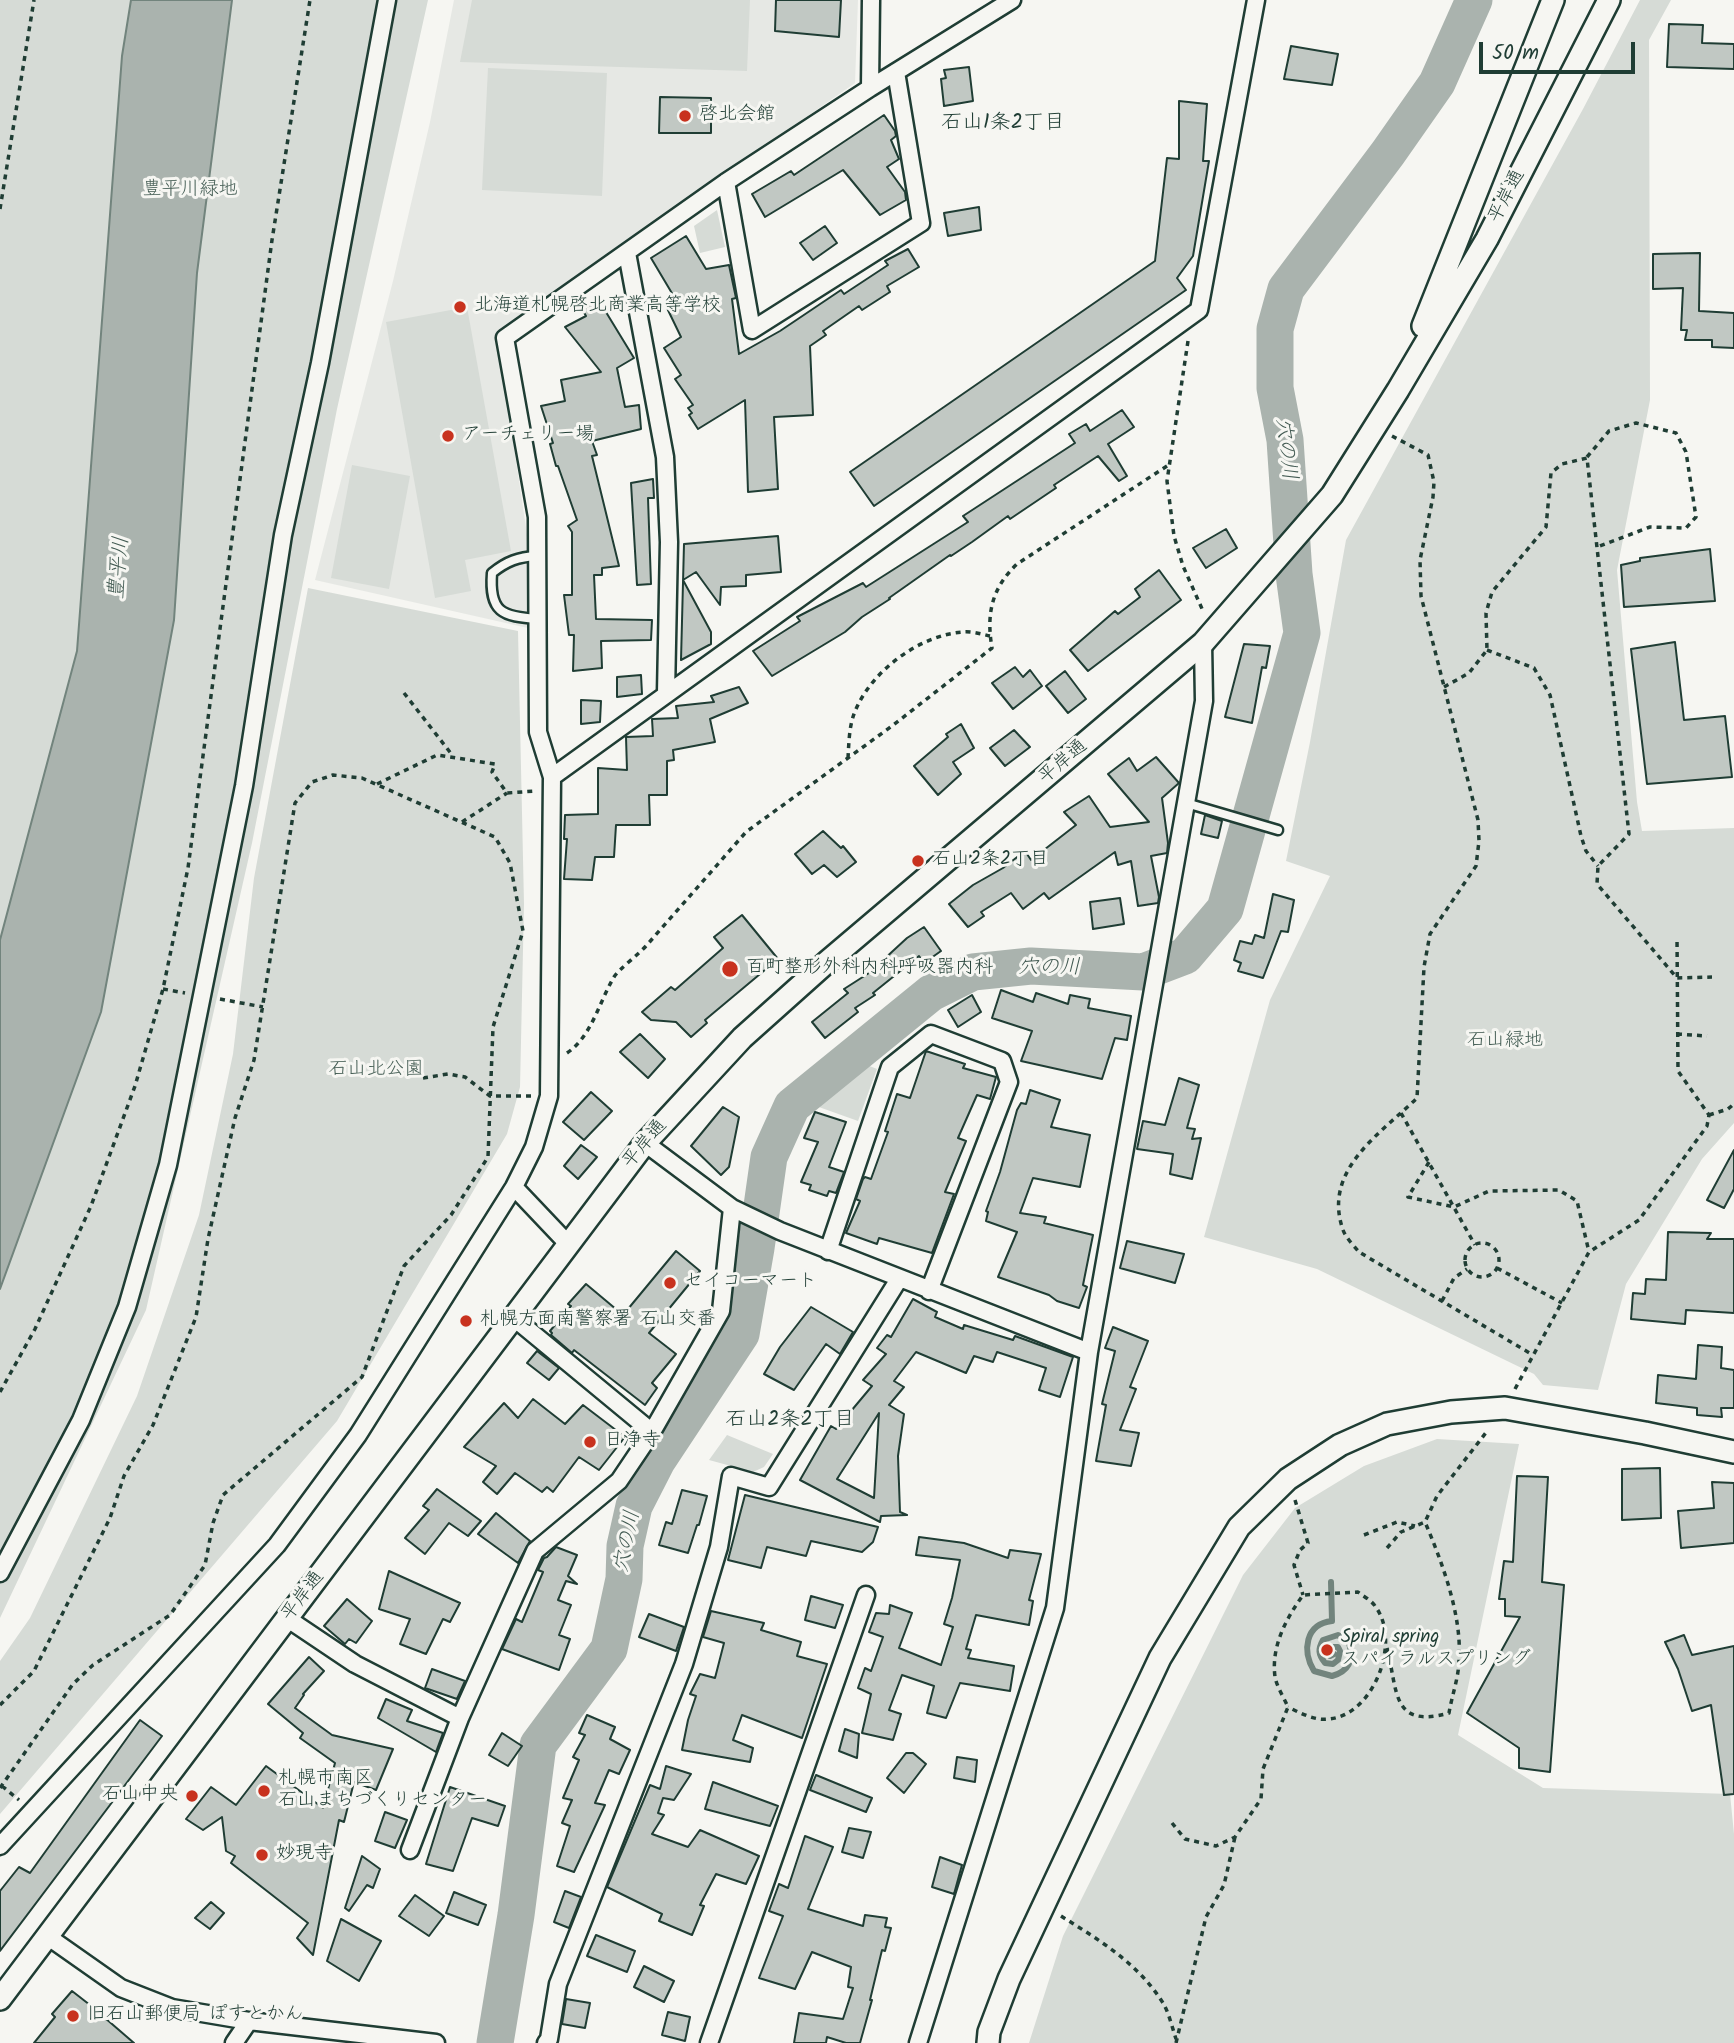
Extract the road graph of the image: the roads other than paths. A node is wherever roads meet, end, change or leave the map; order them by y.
1 (387, 0) edge
2 (871, 0) edge
3 (1012, 0) edge
4 (1256, 0) edge
5 (1553, 0) edge
6 (1609, 0) edge
7 (989, 8) edge
8 (896, 72) junction
9 (870, 88) junction
10 (726, 182) junction
11 (627, 253) junction
12 (1398, 390) junction
13 (537, 556) junction
14 (538, 619) junction
15 (1203, 643) junction
16 (666, 693) junction
17 (552, 783) junction
18 (1186, 803) junction
19 (1278, 830) dead end
20 (645, 1143) junction
21 (514, 1187) junction
22 (739, 1211) junction
23 (569, 1245) junction
24 (828, 1251) junction
25 (899, 1279) junction
26 (929, 1291) junction
27 (514, 1318) junction
28 (1089, 1352) junction
29 (652, 1432) junction
30 (1734, 1452) edge
31 (0, 1573) edge
32 (866, 1595) dead end
33 (288, 1619) junction
34 (460, 1718) junction
35 (0, 1846) edge
36 (410, 1850) dead end
37 (47, 1936) junction
38 (0, 1999) edge
39 (249, 2021) junction
40 (234, 2043) edge
41 (436, 2043) edge
42 (546, 2043) edge
43 (709, 2043) edge
44 (918, 2043) edge
45 (988, 2043) edge

1 - 31 street
2 - 9 street
3 - 7 street
4 - 16 street
5 - 12 street, 平岸通
6 - 12 street, 平岸通
7 - 8 street
8 - 9 street
8 - 10 street
9 - 10 street
10 - 11 street
11 - 13 street
11 - 16 street
12 - 15 street, 平岸通
13 - 14 street
13 - 14 lane
14 - 17 street
15 - 18 street
15 - 20 street, 平岸通
16 - 17 street
17 - 21 street
18 - 19 lane
18 - 28 street
20 - 22 street
20 - 23 street, 平岸通
21 - 23 street
21 - 35 street
22 - 24 street
22 - 29 street
23 - 27 street, 平岸通
24 - 25 street
24 - 26 street
25 - 26 street
25 - 42 street
26 - 28 street
27 - 29 street
27 - 33 street, 平岸通
28 - 44 street
29 - 34 street
30 - 45 street
32 - 43 street
33 - 34 street
33 - 37 street, 平岸通
34 - 36 street
37 - 38 street, 平岸通
37 - 39 street
39 - 40 street
39 - 41 street

